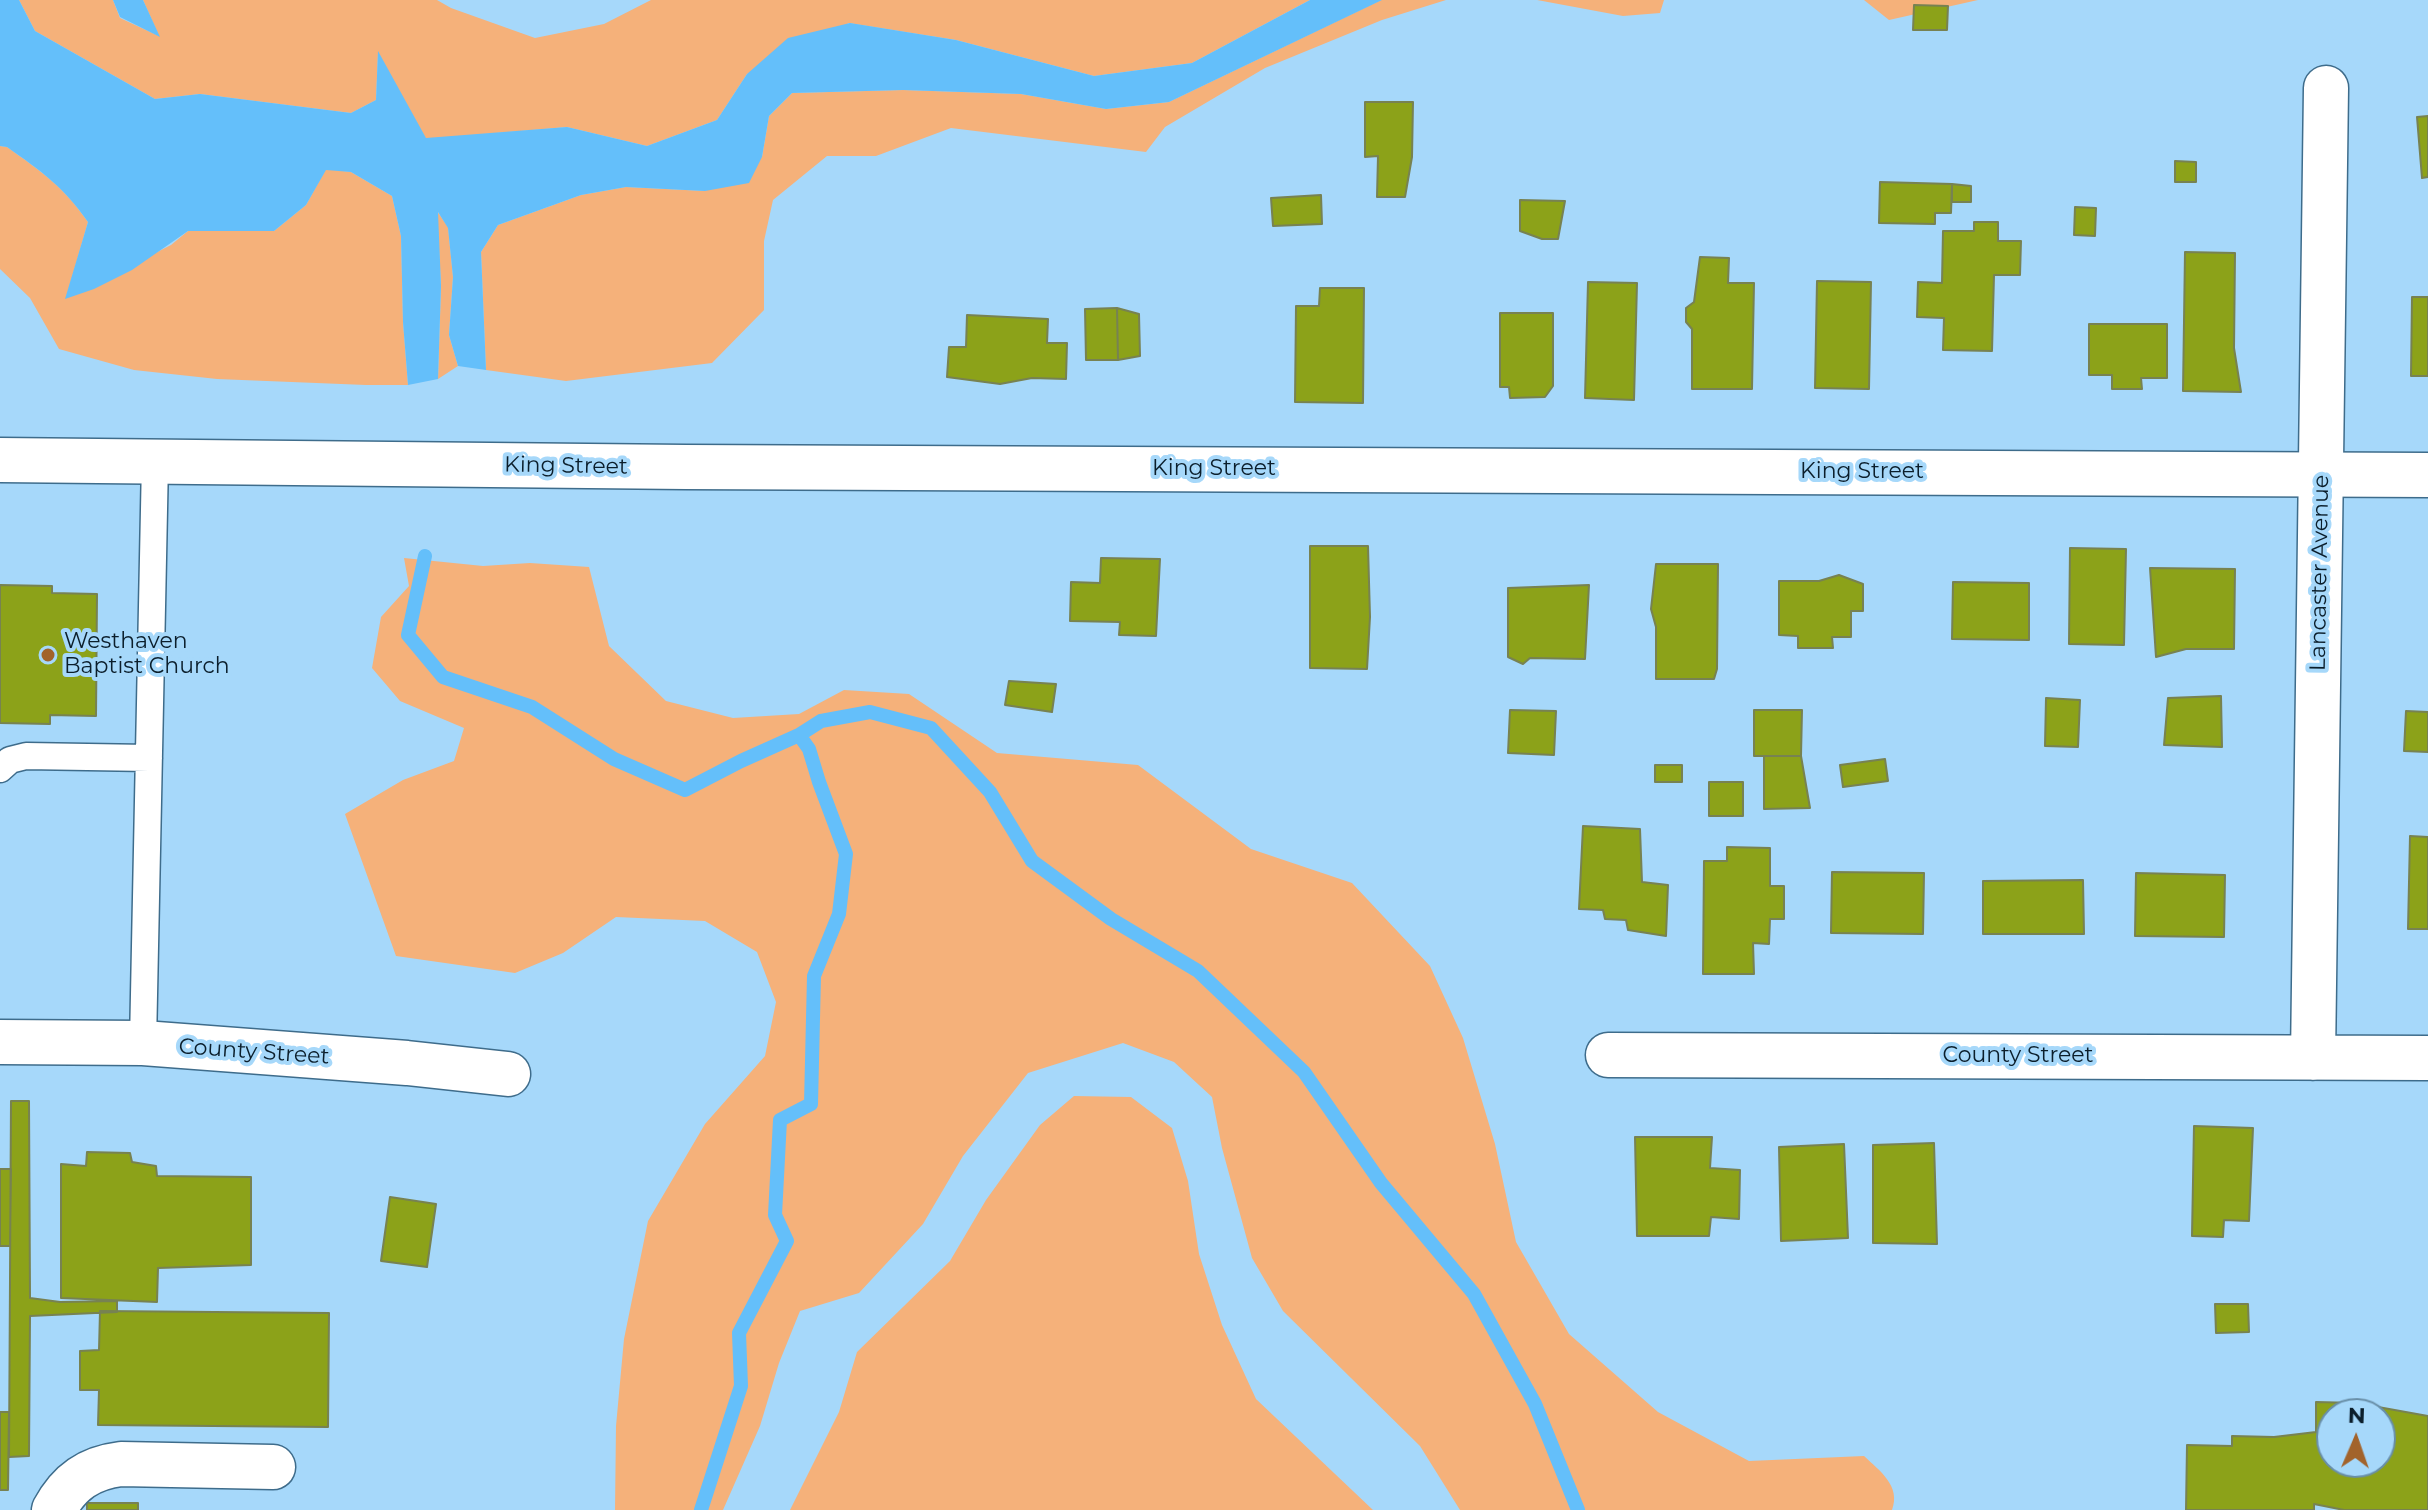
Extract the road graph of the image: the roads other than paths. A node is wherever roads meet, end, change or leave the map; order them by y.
1 (2326, 88) dead end
2 (0, 460) edge
3 (155, 461) junction
4 (2322, 474) junction
5 (2428, 475) edge
6 (149, 758) junction
7 (0, 769) edge
8 (0, 1042) edge
9 (143, 1043) junction
10 (1608, 1055) dead end
11 (2313, 1058) junction
12 (2428, 1058) edge
13 (508, 1074) dead end
14 (273, 1467) dead end
15 (54, 1510) edge

1 - 4 street, Lancaster Avenue
2 - 3 street, King Street
3 - 4 street, King Street
3 - 6 lane
4 - 5 street, King Street
4 - 11 street, Lancaster Avenue
6 - 7 lane
6 - 9 lane
8 - 9 street, County Street
9 - 13 street, County Street
10 - 11 street, County Street
11 - 12 street, County Street
14 - 15 street

